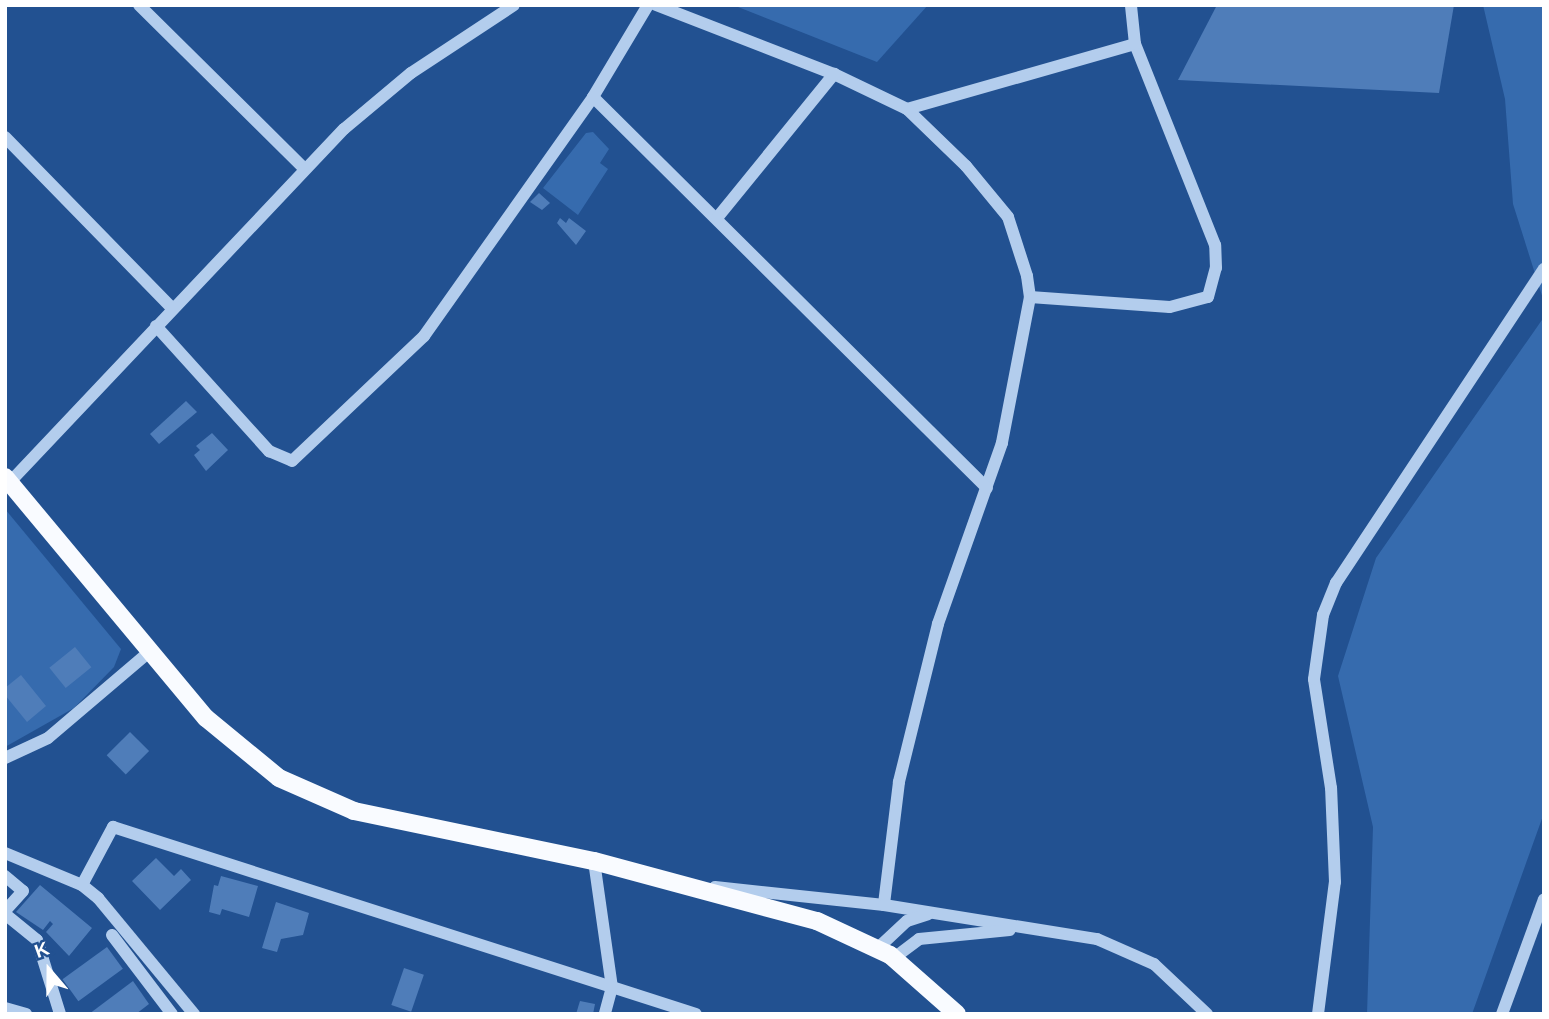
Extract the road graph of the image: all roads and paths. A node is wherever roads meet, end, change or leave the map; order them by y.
1 (139, 5) edge
2 (514, 5) edge
3 (648, 5) edge
4 (656, 5) edge
5 (1131, 5) edge
6 (1135, 44) junction
7 (834, 74) junction
8 (593, 97) junction
9 (907, 108) junction
10 (5, 137) edge
11 (304, 168) junction
12 (717, 218) junction
13 (1544, 269) edge
14 (1030, 297) junction
15 (173, 309) junction
16 (156, 326) junction
17 (7, 480) edge
18 (988, 488) junction
19 (148, 653) junction
20 (5, 758) edge
21 (5, 853) edge
22 (594, 861) junction
23 (5, 876) edge
24 (691, 884) junction
25 (82, 885) junction
26 (1544, 899) edge
27 (884, 905) junction
28 (5, 912) edge
29 (931, 912) junction
30 (1035, 929) junction
31 (112, 935) dead end
32 (878, 948) junction
33 (894, 958) junction
34 (612, 987) junction
35 (5, 1008) edge
36 (26, 1014) edge
37 (60, 1014) edge
38 (172, 1014) edge
39 (194, 1014) edge
40 (605, 1014) edge
41 (696, 1014) edge
42 (957, 1014) edge
43 (1207, 1014) edge
44 (1318, 1014) edge
45 (1502, 1014) edge

1 - 11 street
2 - 11 street
3 - 8 street
4 - 7 street
5 - 6 street
6 - 9 street
6 - 14 street
7 - 9 street
7 - 12 street
8 - 12 street
8 - 16 street
9 - 14 street
10 - 15 street
11 - 15 street
12 - 18 street
13 - 44 street
14 - 18 street
15 - 16 street
16 - 17 street
17 - 19 main road
18 - 27 street
19 - 20 street
19 - 22 main road
21 - 25 street
22 - 24 main road
22 - 34 street
23 - 28 street
24 - 27 street
24 - 32 main road
25 - 34 street
25 - 39 street
26 - 45 street
27 - 29 street
28 - 37 street
29 - 30 street
29 - 32 street
30 - 33 street
30 - 43 street
31 - 38 street
32 - 33 main road
33 - 42 main road
34 - 40 street
34 - 41 street
35 - 36 street

